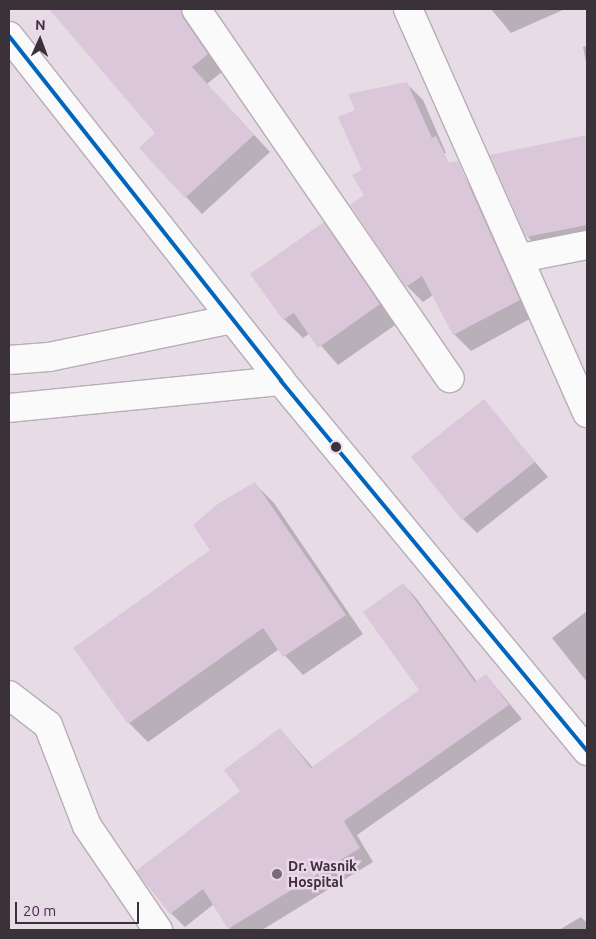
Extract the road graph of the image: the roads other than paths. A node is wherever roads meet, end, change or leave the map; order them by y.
1 (196, 9) edge
2 (408, 9) edge
3 (9, 36) edge
4 (587, 245) edge
5 (521, 258) junction
6 (232, 319) junction
7 (9, 360) edge
8 (450, 378) dead end
9 (281, 382) junction
10 (9, 408) edge
11 (587, 413) edge
12 (9, 695) edge
13 (587, 751) edge
14 (158, 930) edge

1 - 8 main road
2 - 5 main road
3 - 6 main road
4 - 5 main road
5 - 11 main road
6 - 7 main road
6 - 9 main road
9 - 10 main road
9 - 13 main road
12 - 14 main road

